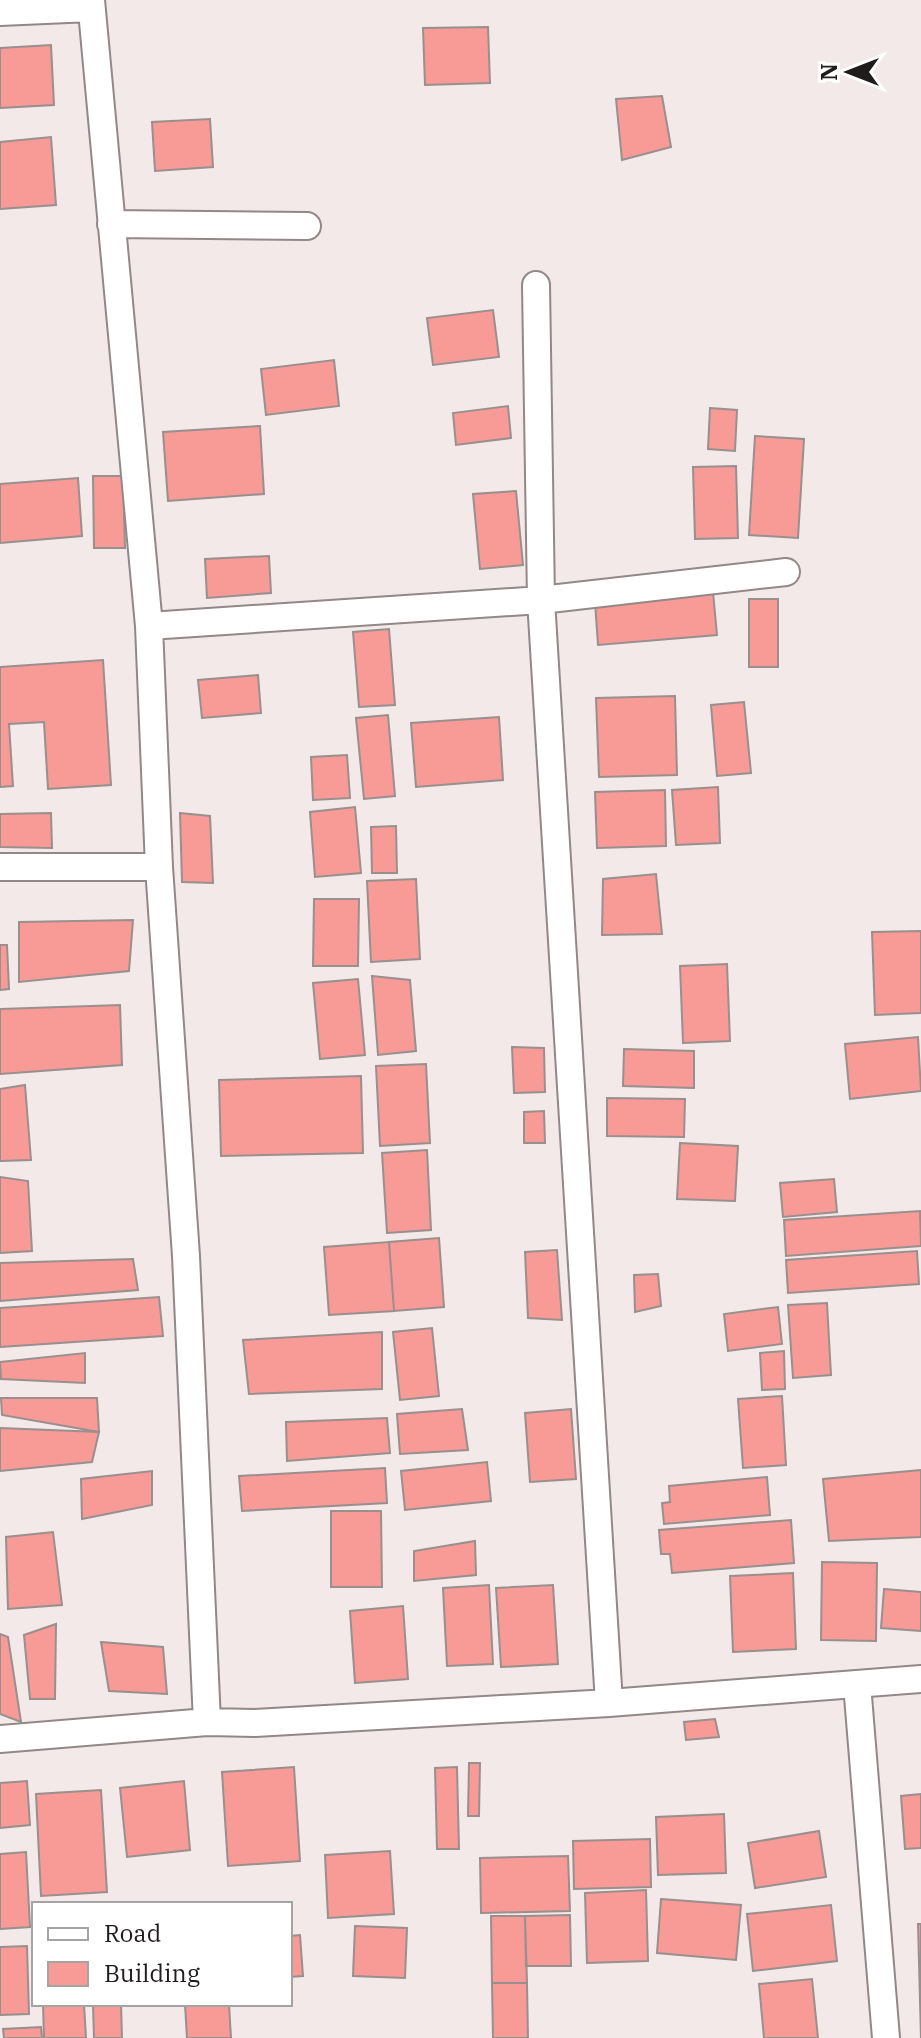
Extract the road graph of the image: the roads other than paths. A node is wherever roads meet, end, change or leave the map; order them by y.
1 (91, 4) edge
2 (0, 12) edge
3 (111, 224) junction
4 (307, 226) dead end
5 (536, 285) dead end
6 (786, 572) dead end
7 (541, 600) junction
8 (149, 626) junction
9 (0, 867) edge
10 (159, 867) junction
11 (921, 1679) edge
12 (857, 1684) junction
13 (609, 1703) junction
14 (207, 1722) junction
15 (0, 1739) edge
16 (886, 2038) edge

1 - 2 street
1 - 3 street
3 - 4 street
3 - 8 street
5 - 7 street
6 - 7 street
7 - 8 street
7 - 13 street
8 - 10 street
9 - 10 street
10 - 14 street
11 - 12 street
12 - 13 street
12 - 16 street
13 - 14 street
14 - 15 street

